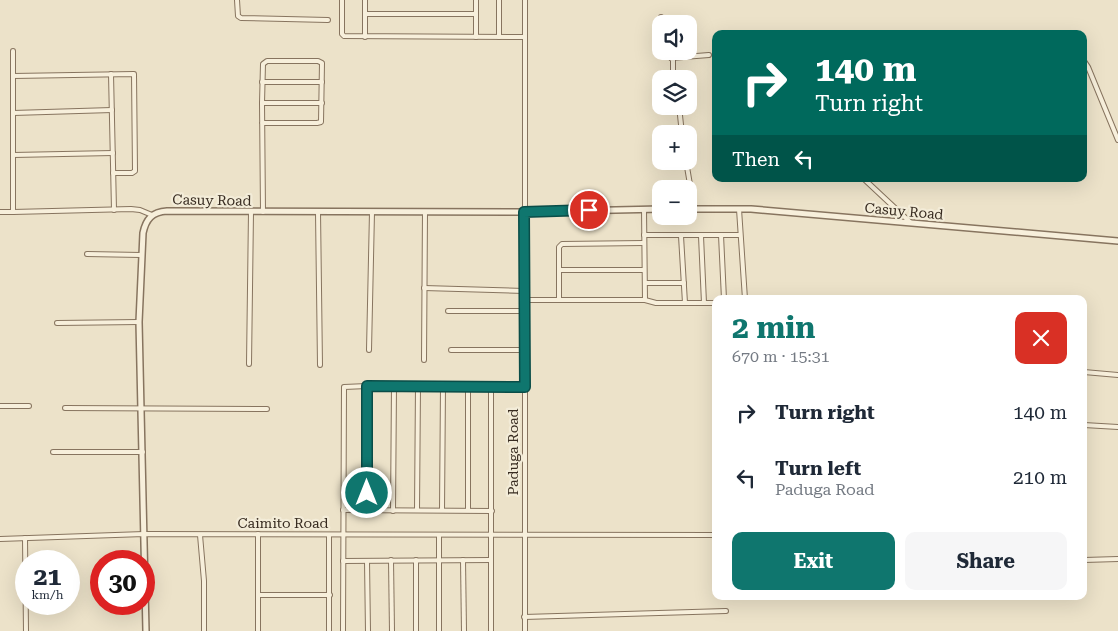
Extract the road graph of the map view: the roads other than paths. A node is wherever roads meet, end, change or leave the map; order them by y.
1 (237, 0) edge
2 (342, 0) edge
3 (366, 0) edge
4 (476, 0) edge
5 (499, 0) edge
6 (524, 0) edge
7 (366, 14) junction
8 (476, 14) junction
9 (328, 20) dead end
10 (365, 36) junction
11 (476, 36) junction
12 (498, 36) junction
13 (524, 38) junction
14 (13, 51) dead end
15 (709, 55) dead end
16 (697, 56) edge
17 (1087, 66) edge
18 (111, 74) junction
19 (13, 76) junction
20 (262, 82) junction
21 (322, 82) junction
22 (262, 103) junction
23 (322, 103) junction
24 (112, 110) junction
25 (13, 113) junction
26 (262, 122) junction
27 (1118, 140) edge
28 (113, 153) junction
29 (13, 155) junction
30 (113, 173) junction
31 (867, 182) edge
32 (697, 208) edge
33 (739, 208) junction
34 (644, 209) junction
35 (652, 209) edge
36 (114, 210) junction
37 (0, 212) edge
38 (13, 212) junction
39 (251, 212) junction
40 (263, 212) junction
41 (318, 212) junction
42 (372, 212) junction
43 (425, 212) junction
44 (524, 212) junction
45 (152, 215) junction
46 (911, 223) junction
47 (644, 235) junction
48 (721, 235) junction
49 (739, 235) junction
50 (681, 236) junction
51 (701, 236) junction
52 (1118, 241) edge
53 (644, 242) junction
54 (87, 254) dead end
55 (141, 255) junction
56 (559, 270) junction
57 (644, 270) junction
58 (645, 283) junction
59 (684, 284) junction
60 (424, 288) junction
61 (524, 290) junction
62 (724, 295) edge
63 (745, 295) edge
64 (558, 299) junction
65 (524, 300) junction
66 (645, 300) junction
67 (704, 302) junction
68 (685, 303) junction
69 (712, 303) edge
70 (448, 311) dead end
71 (524, 311) junction
72 (140, 322) junction
73 (58, 323) dead end
74 (369, 350) dead end
75 (451, 350) dead end
76 (525, 350) junction
77 (424, 360) dead end
78 (249, 364) dead end
79 (320, 365) dead end
80 (1087, 372) edge
81 (1118, 375) edge
82 (367, 386) junction
83 (394, 386) junction
84 (418, 386) junction
85 (443, 386) junction
86 (468, 386) junction
87 (492, 386) junction
88 (525, 387) junction
89 (0, 406) edge
90 (29, 406) dead end
91 (65, 408) dead end
92 (142, 409) junction
93 (266, 409) dead end
94 (1087, 425) edge
95 (1118, 427) edge
96 (53, 452) dead end
97 (142, 452) junction
98 (343, 510) junction
99 (417, 510) junction
100 (442, 510) junction
101 (468, 510) junction
102 (367, 511) junction
103 (393, 511) junction
104 (492, 511) junction
105 (144, 534) junction
106 (258, 534) junction
107 (200, 535) junction
108 (329, 535) junction
109 (342, 535) junction
110 (439, 535) junction
111 (712, 535) edge
112 (491, 536) junction
113 (524, 536) junction
114 (25, 538) junction
115 (0, 539) edge
116 (1118, 559) edge
117 (391, 560) junction
118 (416, 560) junction
119 (440, 560) junction
120 (463, 560) junction
121 (491, 560) junction
122 (1087, 560) edge
123 (343, 561) junction
124 (367, 561) junction
125 (258, 595) junction
126 (330, 595) junction
127 (726, 611) dead end
128 (524, 617) junction
129 (26, 631) edge
130 (146, 631) edge
131 (204, 631) edge
132 (258, 631) edge
133 (329, 631) edge
134 (343, 631) edge
135 (368, 631) edge
136 (392, 631) edge
137 (416, 631) edge
138 (439, 631) edge
139 (464, 631) edge
140 (491, 631) edge
141 (524, 631) edge

1 - 9 street
2 - 10 street
3 - 7 street
4 - 8 street
5 - 12 street
6 - 13 street, Paduga Road
7 - 8 street
7 - 10 street
8 - 11 street
10 - 11 street
11 - 12 street
12 - 13 street
13 - 44 street, Paduga Road
14 - 19 street
15 - 16 street
17 - 27 street
18 - 19 street
18 - 24 street
18 - 30 street
19 - 25 street
20 - 21 street
20 - 21 street
20 - 22 street
21 - 23 street
22 - 23 street
22 - 26 street
23 - 26 street
24 - 25 street
24 - 28 street
25 - 29 street
26 - 40 street
28 - 29 street
28 - 30 street
29 - 38 street
30 - 36 street
31 - 46 street
32 - 33 street, Casuy Road
33 - 46 street, Casuy Road
33 - 49 street
34 - 35 street, Casuy Road
34 - 44 street, Casuy Road
34 - 47 street
36 - 38 street
36 - 45 street
37 - 38 street
39 - 40 street, Casuy Road
39 - 45 street, Casuy Road
39 - 78 street
40 - 41 street, Casuy Road
41 - 42 street, Casuy Road
41 - 79 street
42 - 43 street, Casuy Road
42 - 74 street
43 - 44 street, Casuy Road
43 - 60 street
44 - 61 street, Paduga Road
45 - 55 street
46 - 52 street, Casuy Road
47 - 50 street
47 - 53 street
48 - 49 street
48 - 51 street
48 - 62 street
49 - 63 street
50 - 51 street
50 - 59 street
51 - 67 street
53 - 56 street
53 - 57 street
54 - 55 street
55 - 72 street
56 - 57 street
56 - 64 street
57 - 58 street
58 - 59 street
58 - 66 street
59 - 68 street
60 - 61 street
60 - 77 street
61 - 65 street, Paduga Road
64 - 65 street
64 - 66 street
65 - 71 street, Paduga Road
66 - 68 street
67 - 68 street
67 - 69 street
70 - 71 street
71 - 76 street, Paduga Road
72 - 73 street
72 - 92 street
75 - 76 street
76 - 88 street, Paduga Road
80 - 81 street
82 - 83 street
82 - 98 street
82 - 102 street
83 - 84 street
83 - 103 street
84 - 85 street
84 - 99 street
85 - 86 street
85 - 100 street
86 - 87 street
86 - 101 street
87 - 88 street
87 - 104 street
88 - 113 street, Paduga Road
89 - 90 street
91 - 92 street
92 - 93 street
92 - 97 street
94 - 95 street
96 - 97 street
97 - 105 street
98 - 102 street
98 - 109 street
99 - 100 street
99 - 103 street
100 - 101 street
101 - 104 street
102 - 103 street
104 - 112 street
105 - 107 street, Caimito Road
105 - 114 street, Caimito Road
105 - 130 street
106 - 107 street, Caimito Road
106 - 108 street, Caimito Road
106 - 125 street
107 - 131 street
108 - 109 street, Caimito Road
108 - 126 street
109 - 110 street, Caimito Road
109 - 123 street
110 - 112 street, Caimito Road
110 - 119 street
111 - 113 street, Caimito Road
112 - 113 street, Caimito Road
112 - 121 street
113 - 128 street, Paduga Road
114 - 115 street, Caimito Road
114 - 129 street
116 - 122 street
117 - 118 street
117 - 124 street
117 - 136 street
118 - 119 street
118 - 137 street
119 - 120 street
119 - 138 street
120 - 121 street
120 - 139 street
121 - 140 street
123 - 124 street
123 - 134 street
124 - 135 street
125 - 126 street
125 - 132 street
126 - 133 street
127 - 128 street
128 - 141 street, Paduga Road

